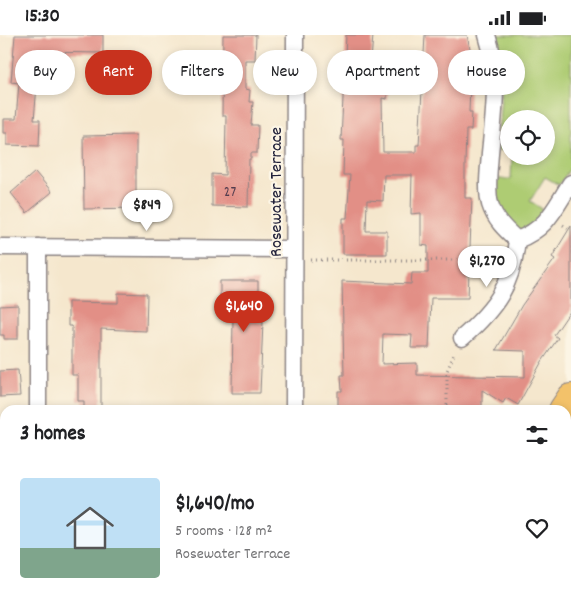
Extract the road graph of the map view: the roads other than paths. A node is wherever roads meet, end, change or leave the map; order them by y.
1 (295, 35) edge
2 (487, 35) edge
3 (571, 183) edge
4 (517, 240) junction
5 (0, 247) edge
6 (38, 247) junction
7 (295, 254) junction
8 (462, 338) road end
9 (38, 405) edge
10 (294, 405) edge

1 - 7 street, Rosewater Terrace
2 - 4 street
3 - 4 street
4 - 8 street
5 - 6 street
6 - 7 street
6 - 9 street
7 - 10 street, Rosewater Terrace

